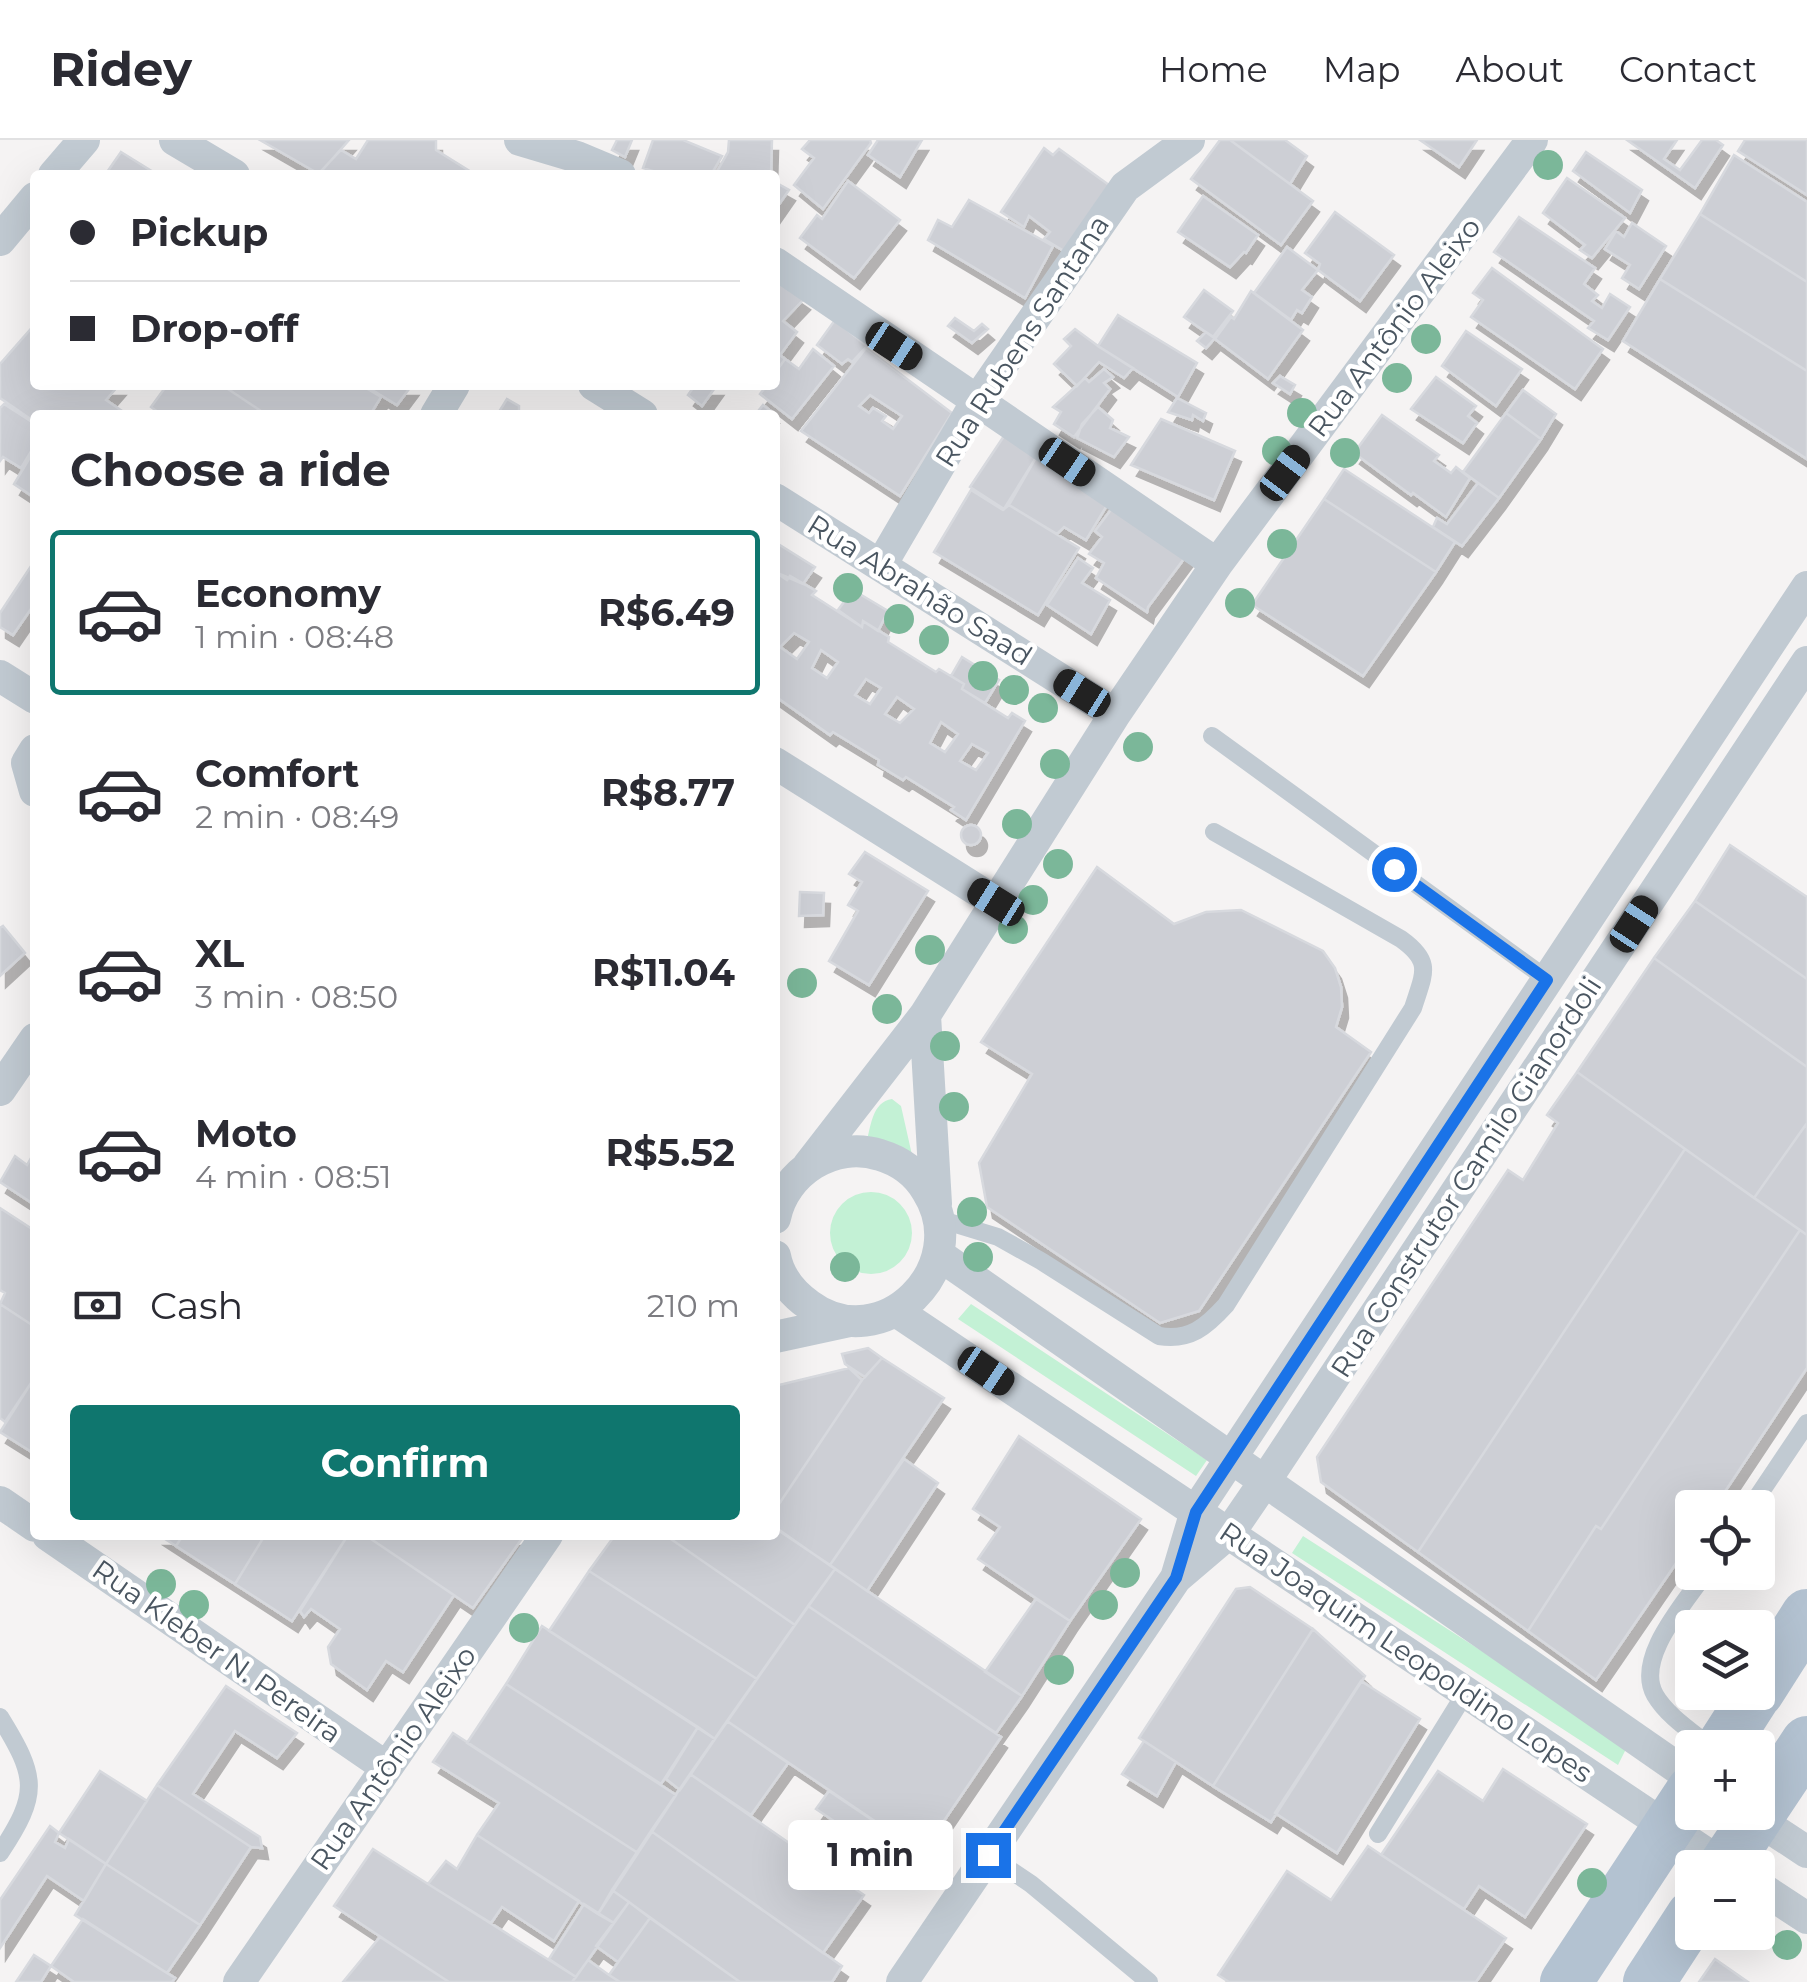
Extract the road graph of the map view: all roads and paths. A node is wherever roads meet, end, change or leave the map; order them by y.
1 (84, 140) edge
2 (175, 140) edge
3 (520, 140) edge
4 (1190, 140) edge
5 (1532, 140) edge
6 (577, 157) edge
7 (58, 170) edge
8 (226, 170) edge
9 (608, 170) edge
10 (30, 204) edge
11 (0, 240) edge
12 (780, 266) edge
13 (602, 390) edge
14 (977, 401) junction
15 (634, 410) edge
16 (780, 501) edge
17 (1218, 564) junction
18 (881, 565) junction
19 (1807, 587) edge
20 (1807, 662) edge
21 (0, 676) edge
22 (30, 695) edge
23 (1115, 714) junction
24 (1212, 736) dead end
25 (780, 767) edge
26 (1214, 832) dead end
27 (996, 902) junction
28 (1547, 980) junction
29 (925, 1014) junction
30 (30, 1047) edge
31 (0, 1090) edge
32 (808, 1166) junction
33 (780, 1202) edge
34 (938, 1211) junction
35 (940, 1255) junction
36 (780, 1271) edge
37 (896, 1311) junction
38 (849, 1320) junction
39 (780, 1336) edge
40 (1807, 1424) edge
41 (1230, 1458) junction
42 (1265, 1481) junction
43 (1762, 1490) edge
44 (0, 1502) edge
45 (1196, 1512) junction
46 (30, 1523) edge
47 (1230, 1532) junction
48 (55, 1540) edge
49 (544, 1540) edge
50 (1176, 1578) junction
51 (1694, 1590) edge
52 (1807, 1616) edge
53 (1775, 1665) edge
54 (1466, 1692) junction
55 (0, 1716) edge
56 (1690, 1730) edge
57 (1807, 1742) edge
58 (1675, 1766) edge
59 (386, 1767) junction
60 (1775, 1784) edge
61 (1675, 1807) edge
62 (1675, 1818) edge
63 (1697, 1830) edge
64 (1773, 1830) edge
65 (1378, 1834) dead end
66 (1714, 1850) edge
67 (1807, 1852) edge
68 (0, 1853) edge
69 (988, 1855) junction
70 (1775, 1898) edge
71 (1807, 1918) edge
72 (1675, 1942) edge
73 (240, 1982) edge
74 (902, 1982) edge
75 (1150, 1982) edge
76 (1566, 1982) edge
77 (1649, 1982) edge

1 - 7 street
2 - 8 street
3 - 6 street
4 - 14 street, Rua Rubens Santana
5 - 17 street, Rua Antônio Aleixo
6 - 9 street
10 - 11 street
12 - 14 street
13 - 15 street
14 - 17 street
14 - 18 street, Rua Rubens Santana
16 - 18 street, Rua Abrahão Saad
17 - 23 street, Rua Antônio Aleixo
18 - 23 street, Rua Abrahão Saad
19 - 28 street, Rua Construtor Camilo Gianordoli
20 - 42 street, Rua Construtor Camilo Gianordoli
21 - 22 street
23 - 27 street, Rua Antônio Aleixo
24 - 28 lane
25 - 27 street
26 - 34 lane
27 - 29 street, Rua Antônio Aleixo
28 - 41 street, Rua Construtor Camilo Gianordoli
29 - 32 street, Rua Antônio Aleixo
29 - 34 street
30 - 31 street
32 - 33 street, Rua Antônio Aleixo
32 - 34 street
34 - 35 street
35 - 37 street
35 - 41 street, Rua Joaquim Leopoldino Lopes
36 - 38 street
37 - 38 street
37 - 45 street, Rua Joaquim Leopoldino Lopes
38 - 39 street
40 - 43 lane
41 - 42 street, Rua Joaquim Leopoldino Lopes
41 - 45 street, Rua Construtor Camilo Gianordoli
42 - 47 street, Rua Construtor Camilo Gianordoli
42 - 58 street, Rua Joaquim Leopoldino Lopes
44 - 46 street
45 - 47 street, Rua Joaquim Leopoldino Lopes
45 - 50 street, Rua Construtor Camilo Gianordoli
47 - 50 street, Rua Construtor Camilo Gianordoli
47 - 54 street, Rua Joaquim Leopoldino Lopes
48 - 59 street, Rua Kleber N. Pereira
49 - 59 street, Rua Antônio Aleixo
50 - 69 street, Rua Construtor Camilo Gianordoli
51 - 56 lane
52 - 53 main road
54 - 61 street, Rua Joaquim Leopoldino Lopes
54 - 65 lane
55 - 68 lane
57 - 60 main road
59 - 73 street, Rua Antônio Aleixo
62 - 76 main road
63 - 66 street, Rua Joaquim Leopoldino Lopes
64 - 67 street
69 - 74 street, Rua Construtor Camilo Gianordoli
69 - 75 lane
70 - 71 street, Rua Joaquim Leopoldino Lopes
72 - 77 main road

